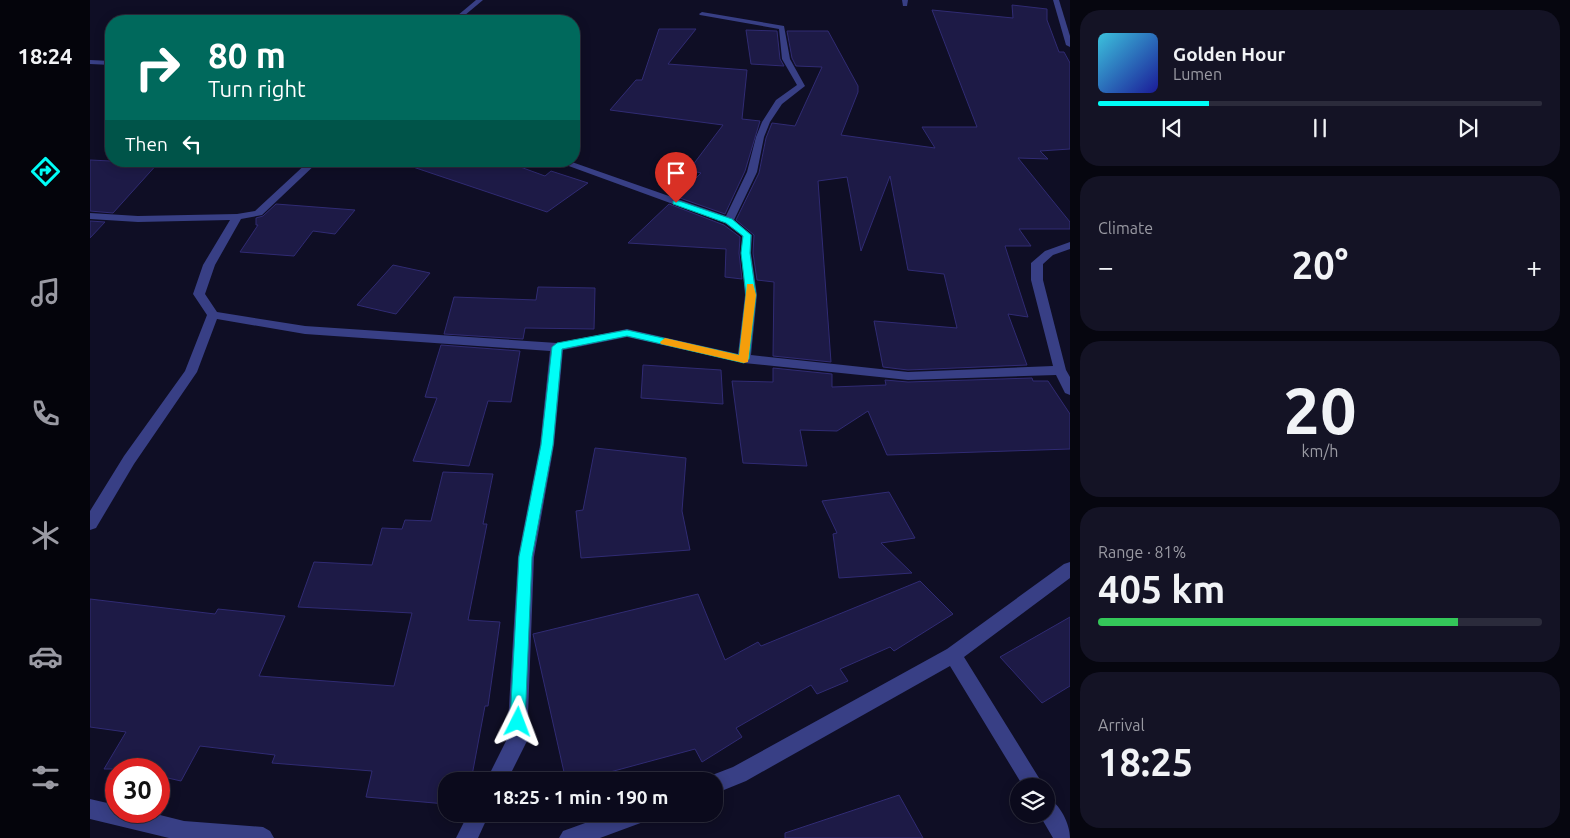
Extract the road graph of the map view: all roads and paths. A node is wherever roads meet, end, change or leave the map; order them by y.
1 (480, 0) edge
2 (1056, 0) edge
3 (702, 14) dead end
4 (461, 15) edge
5 (1061, 21) junction
6 (1070, 22) edge
7 (1070, 45) edge
8 (90, 62) edge
9 (105, 63) edge
10 (308, 167) edge
11 (576, 167) edge
12 (90, 216) edge
13 (237, 218) junction
14 (729, 221) junction
15 (1070, 245) edge
16 (213, 315) junction
17 (557, 347) junction
18 (744, 359) junction
19 (1060, 370) junction
20 (1070, 390) edge
21 (90, 524) edge
22 (1070, 569) edge
23 (954, 655) junction
24 (501, 772) edge
25 (1029, 778) edge
26 (723, 780) edge
27 (90, 809) edge
28 (475, 822) edge
29 (616, 822) edge
30 (1055, 822) edge
31 (264, 838) edge
32 (467, 838) edge
33 (570, 838) edge
34 (1065, 838) edge

1 - 4 street
2 - 5 street
3 - 14 street
5 - 6 street
5 - 7 street
8 - 9 street
10 - 13 street
11 - 14 street
12 - 13 street
13 - 16 street
14 - 18 street
15 - 19 street
16 - 17 street
16 - 21 street
17 - 18 street
17 - 24 street
18 - 19 street
19 - 20 street
22 - 23 street
23 - 25 street
23 - 26 street
27 - 31 street
28 - 32 street
29 - 33 street
30 - 34 street

